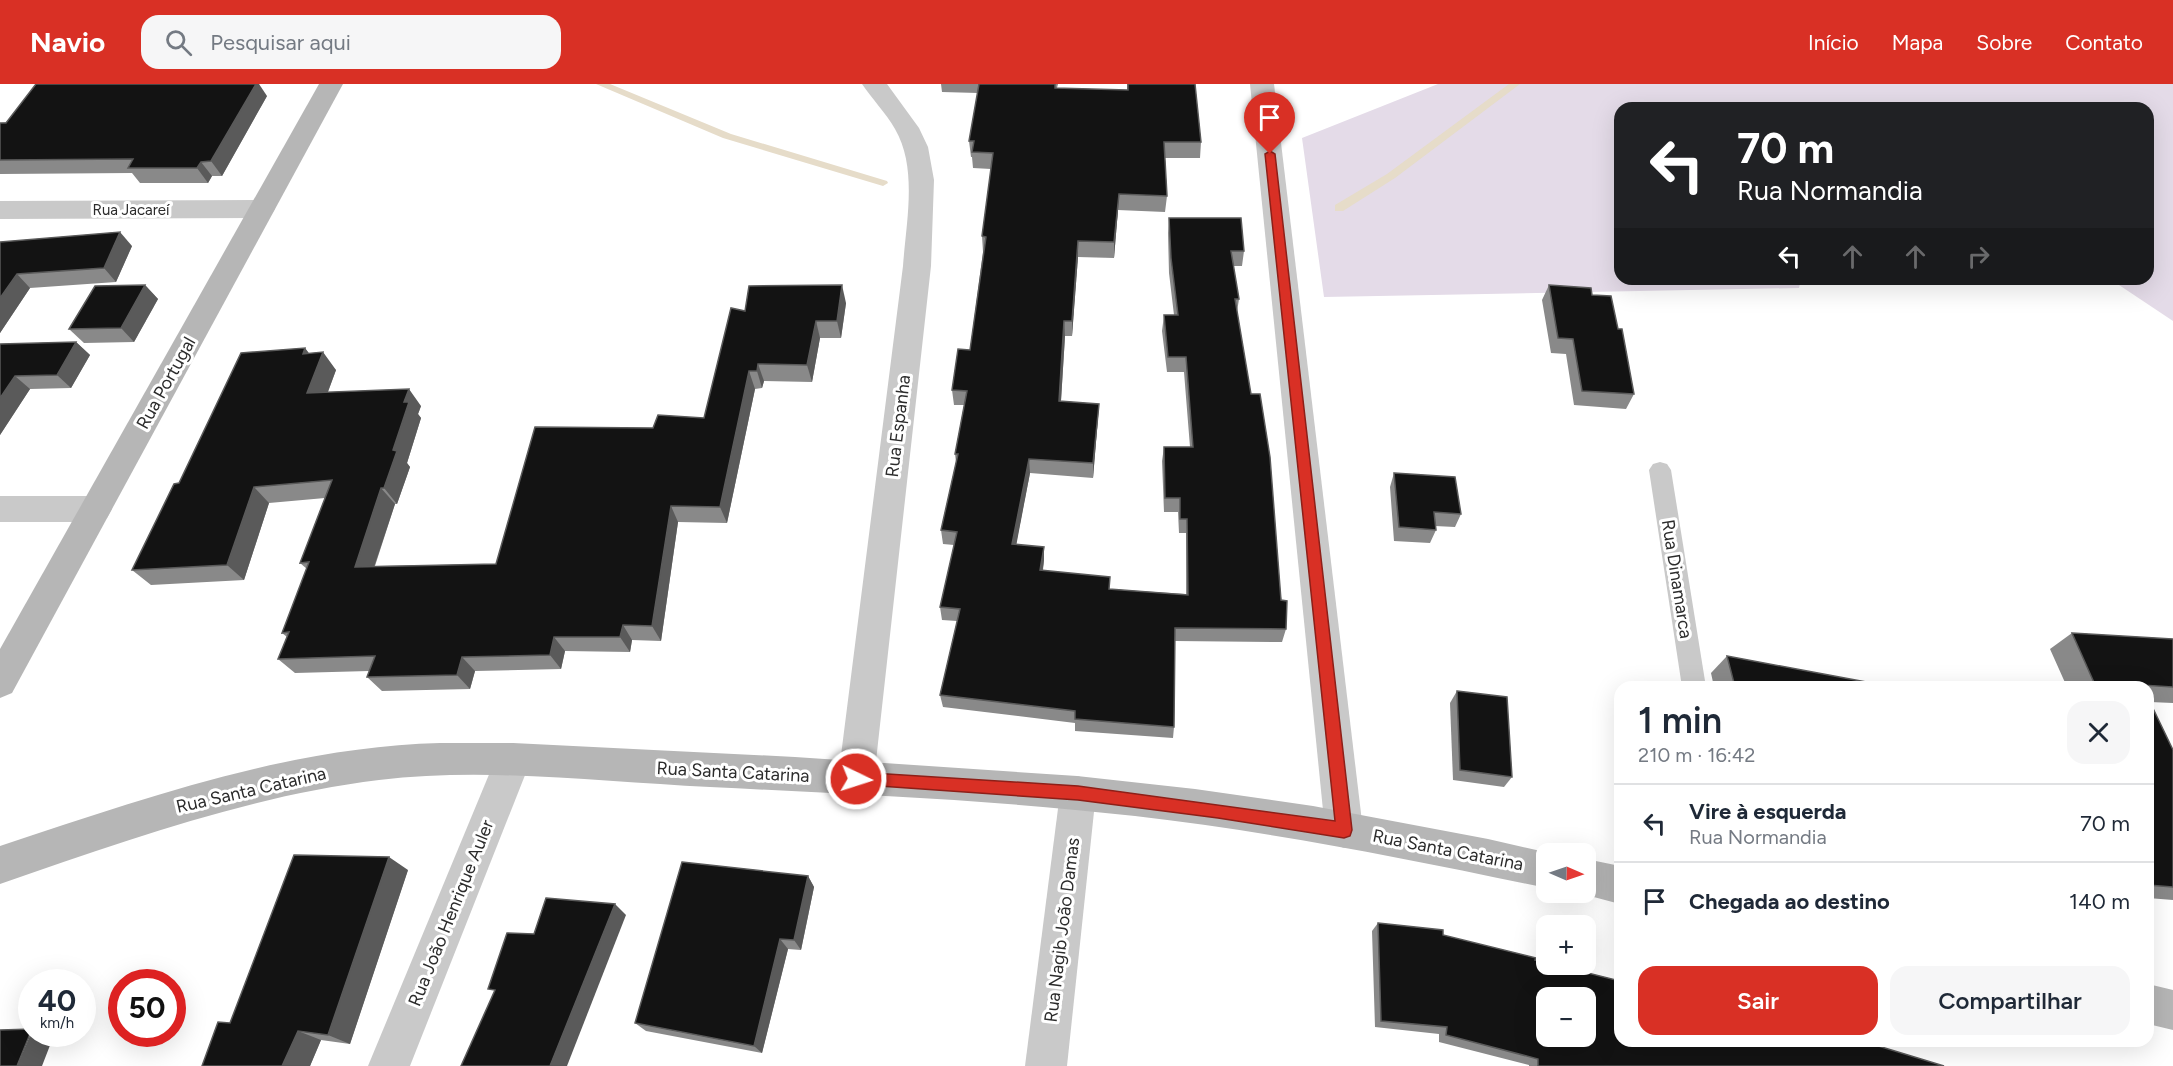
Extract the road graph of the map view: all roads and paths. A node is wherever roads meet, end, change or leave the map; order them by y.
1 (331, 84) edge
2 (874, 84) edge
3 (1262, 84) edge
4 (262, 209) junction
5 (0, 210) edge
6 (1660, 470) dead end
7 (0, 509) edge
8 (96, 509) junction
9 (1693, 681) edge
10 (0, 682) edge
11 (513, 760) junction
12 (856, 779) junction
13 (1078, 793) junction
14 (1344, 830) junction
15 (0, 865) edge
16 (1536, 867) edge
17 (1596, 880) edge
18 (1614, 884) edge
19 (2154, 1005) edge
20 (2173, 1010) edge
21 (389, 1066) edge
22 (1046, 1066) edge

1 - 4 main road, Rua Portugal
2 - 12 street, Rua Espanha
3 - 14 street
4 - 5 street, Rua Jacareí
4 - 8 main road, Rua Portugal
6 - 9 lane, Rua Dinamarca
7 - 8 street
8 - 10 main road, Rua Portugal
11 - 12 main road, Rua Santa Catarina
11 - 15 main road, Rua Santa Catarina
11 - 21 street, Rua João Henrique Auler
12 - 13 main road, Rua Santa Catarina
13 - 14 main road, Rua Santa Catarina
13 - 22 street, Rua Nagib João Damas
14 - 16 main road, Rua Santa Catarina
17 - 18 main road
19 - 20 main road

